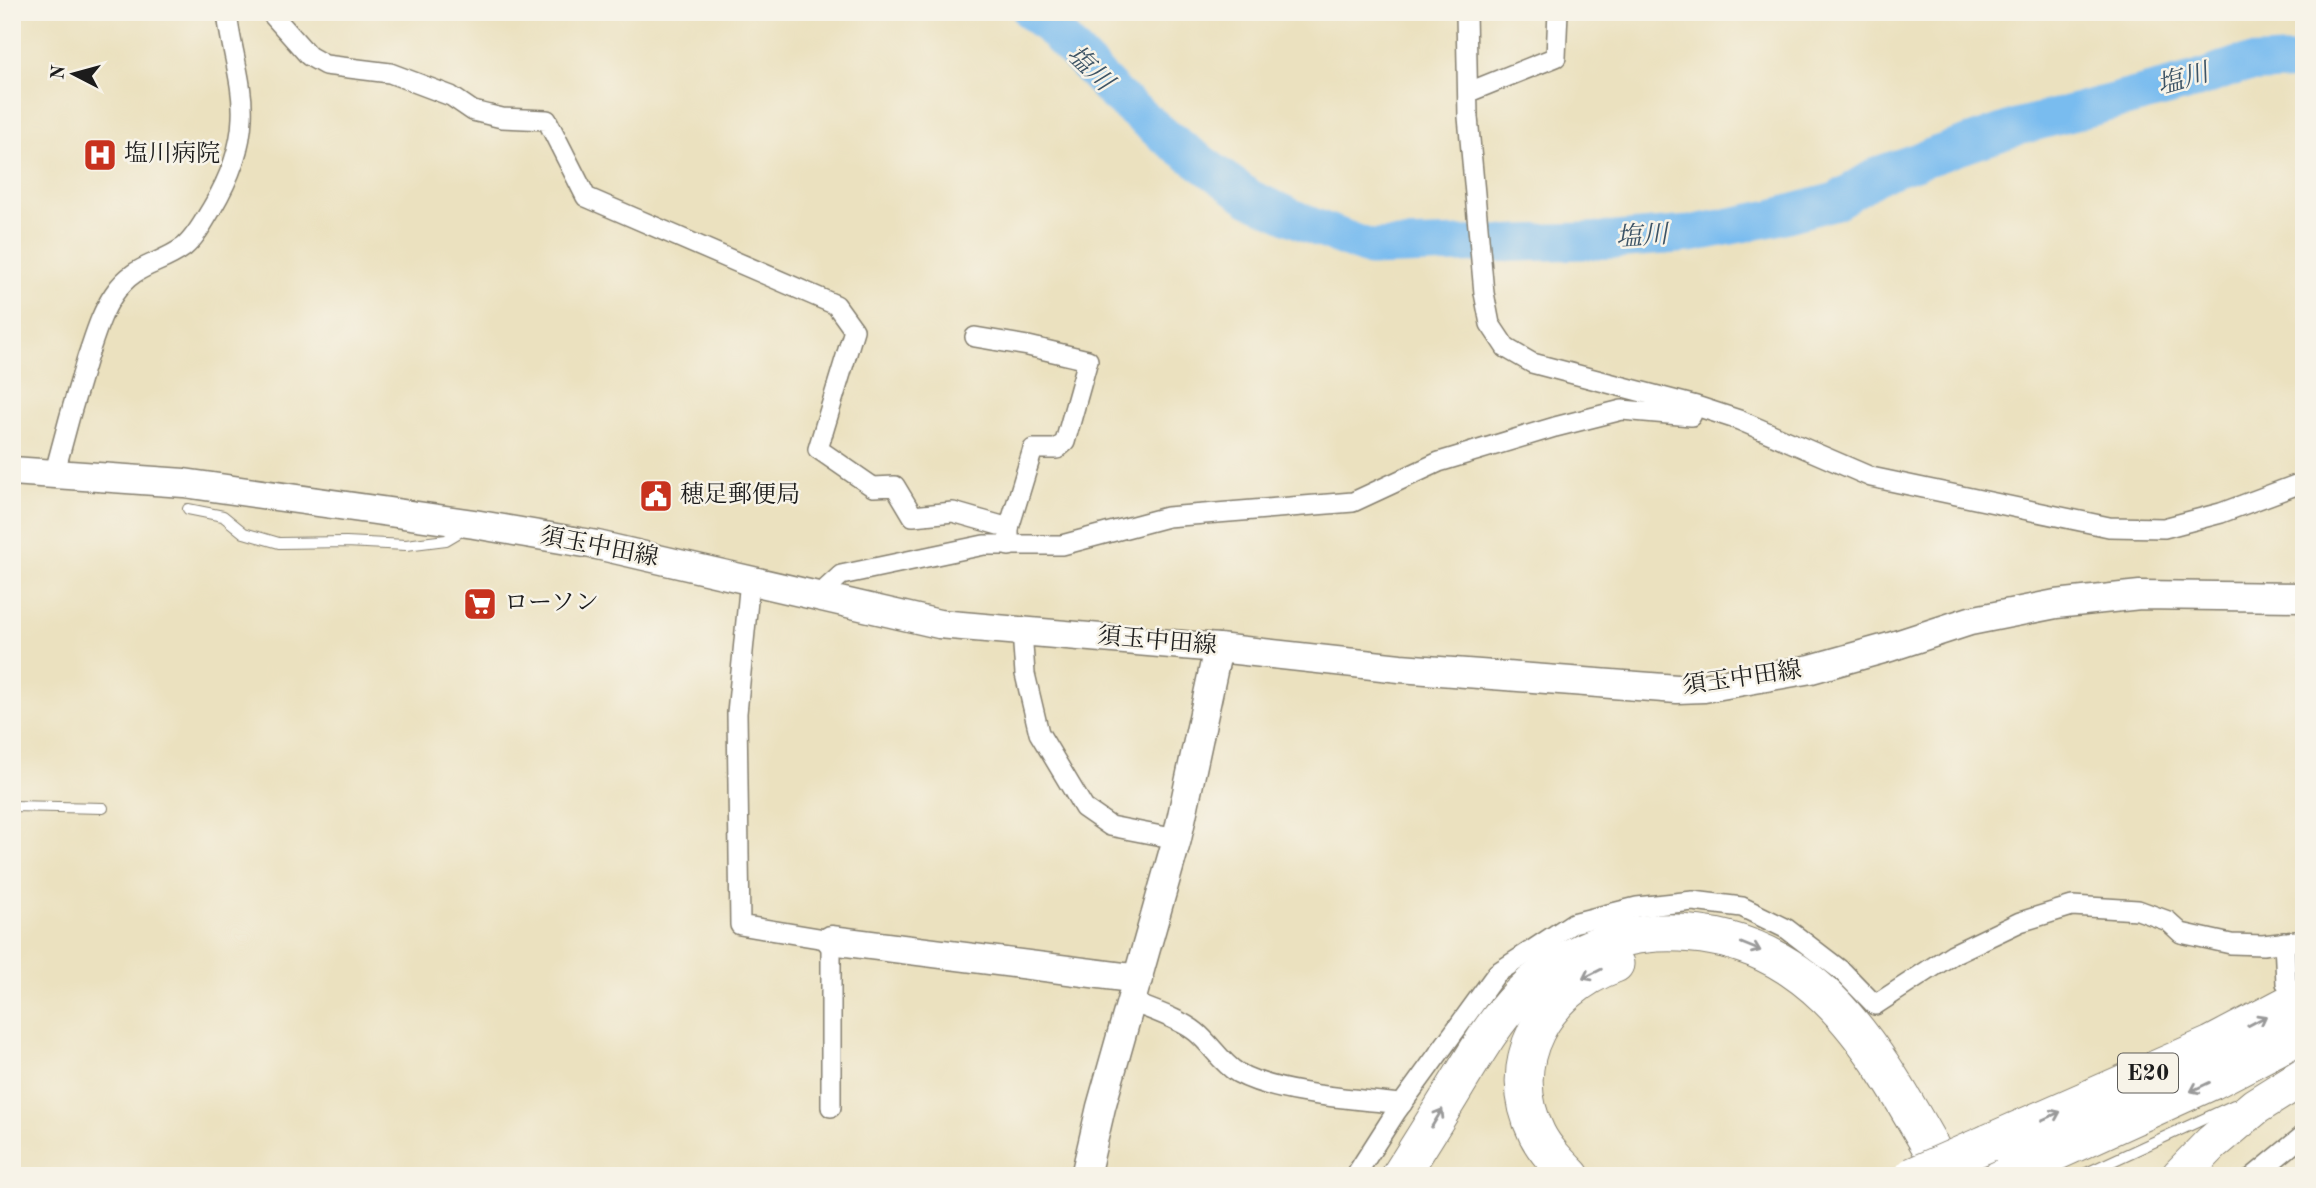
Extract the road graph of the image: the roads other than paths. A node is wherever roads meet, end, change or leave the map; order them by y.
1 (227, 12) edge
2 (270, 12) edge
3 (1466, 12) edge
4 (1558, 12) edge
5 (1469, 92) junction
6 (975, 337) dead end
7 (1696, 406) junction
8 (12, 471) edge
9 (54, 475) junction
10 (2304, 482) edge
11 (188, 509) dead end
12 (474, 524) junction
13 (1009, 537) junction
14 (750, 580) junction
15 (818, 596) junction
16 (2304, 597) edge
17 (1022, 631) junction
18 (1218, 648) junction
19 (12, 806) edge
20 (103, 808) dead end
21 (1177, 839) junction
22 (831, 940) junction
23 (2294, 941) edge
24 (2295, 990) edge
25 (1135, 991) junction
26 (2304, 1033) edge
27 (2304, 1073) edge
28 (1402, 1104) junction
29 (831, 1107) dead end
30 (2304, 1135) edge
31 (1996, 1160) edge
32 (1085, 1176) edge
33 (1355, 1176) edge
34 (1400, 1176) edge
35 (1571, 1176) edge
36 (1913, 1176) edge
37 (1922, 1176) edge
38 (1947, 1176) edge
39 (2080, 1176) edge
40 (2180, 1176) edge
41 (2254, 1176) edge

1 - 9 street
2 - 13 street
3 - 5 street
4 - 5 street
5 - 7 street
6 - 13 street
7 - 10 street
7 - 13 street
8 - 9 main road, 須玉中田線
9 - 12 main road, 須玉中田線
11 - 12 lane
12 - 14 main road, 須玉中田線
13 - 15 street
14 - 15 main road, 須玉中田線
14 - 22 street
15 - 17 main road, 須玉中田線
16 - 18 main road, 須玉中田線
17 - 18 main road, 須玉中田線
17 - 21 street
18 - 21 main road
19 - 20 lane
21 - 25 main road
22 - 25 main road
22 - 29 street
23 - 24 street
23 - 28 street
31 -> 24 highway, E20
25 - 28 street
25 - 32 main road
26 -> 31 highway, E20
27 - 39 lane
27 - 40 highway
28 - 33 street
30 - 41 street
31 - 36 highway, E20, bridge
34 -> 38 highway
37 -> 35 highway

